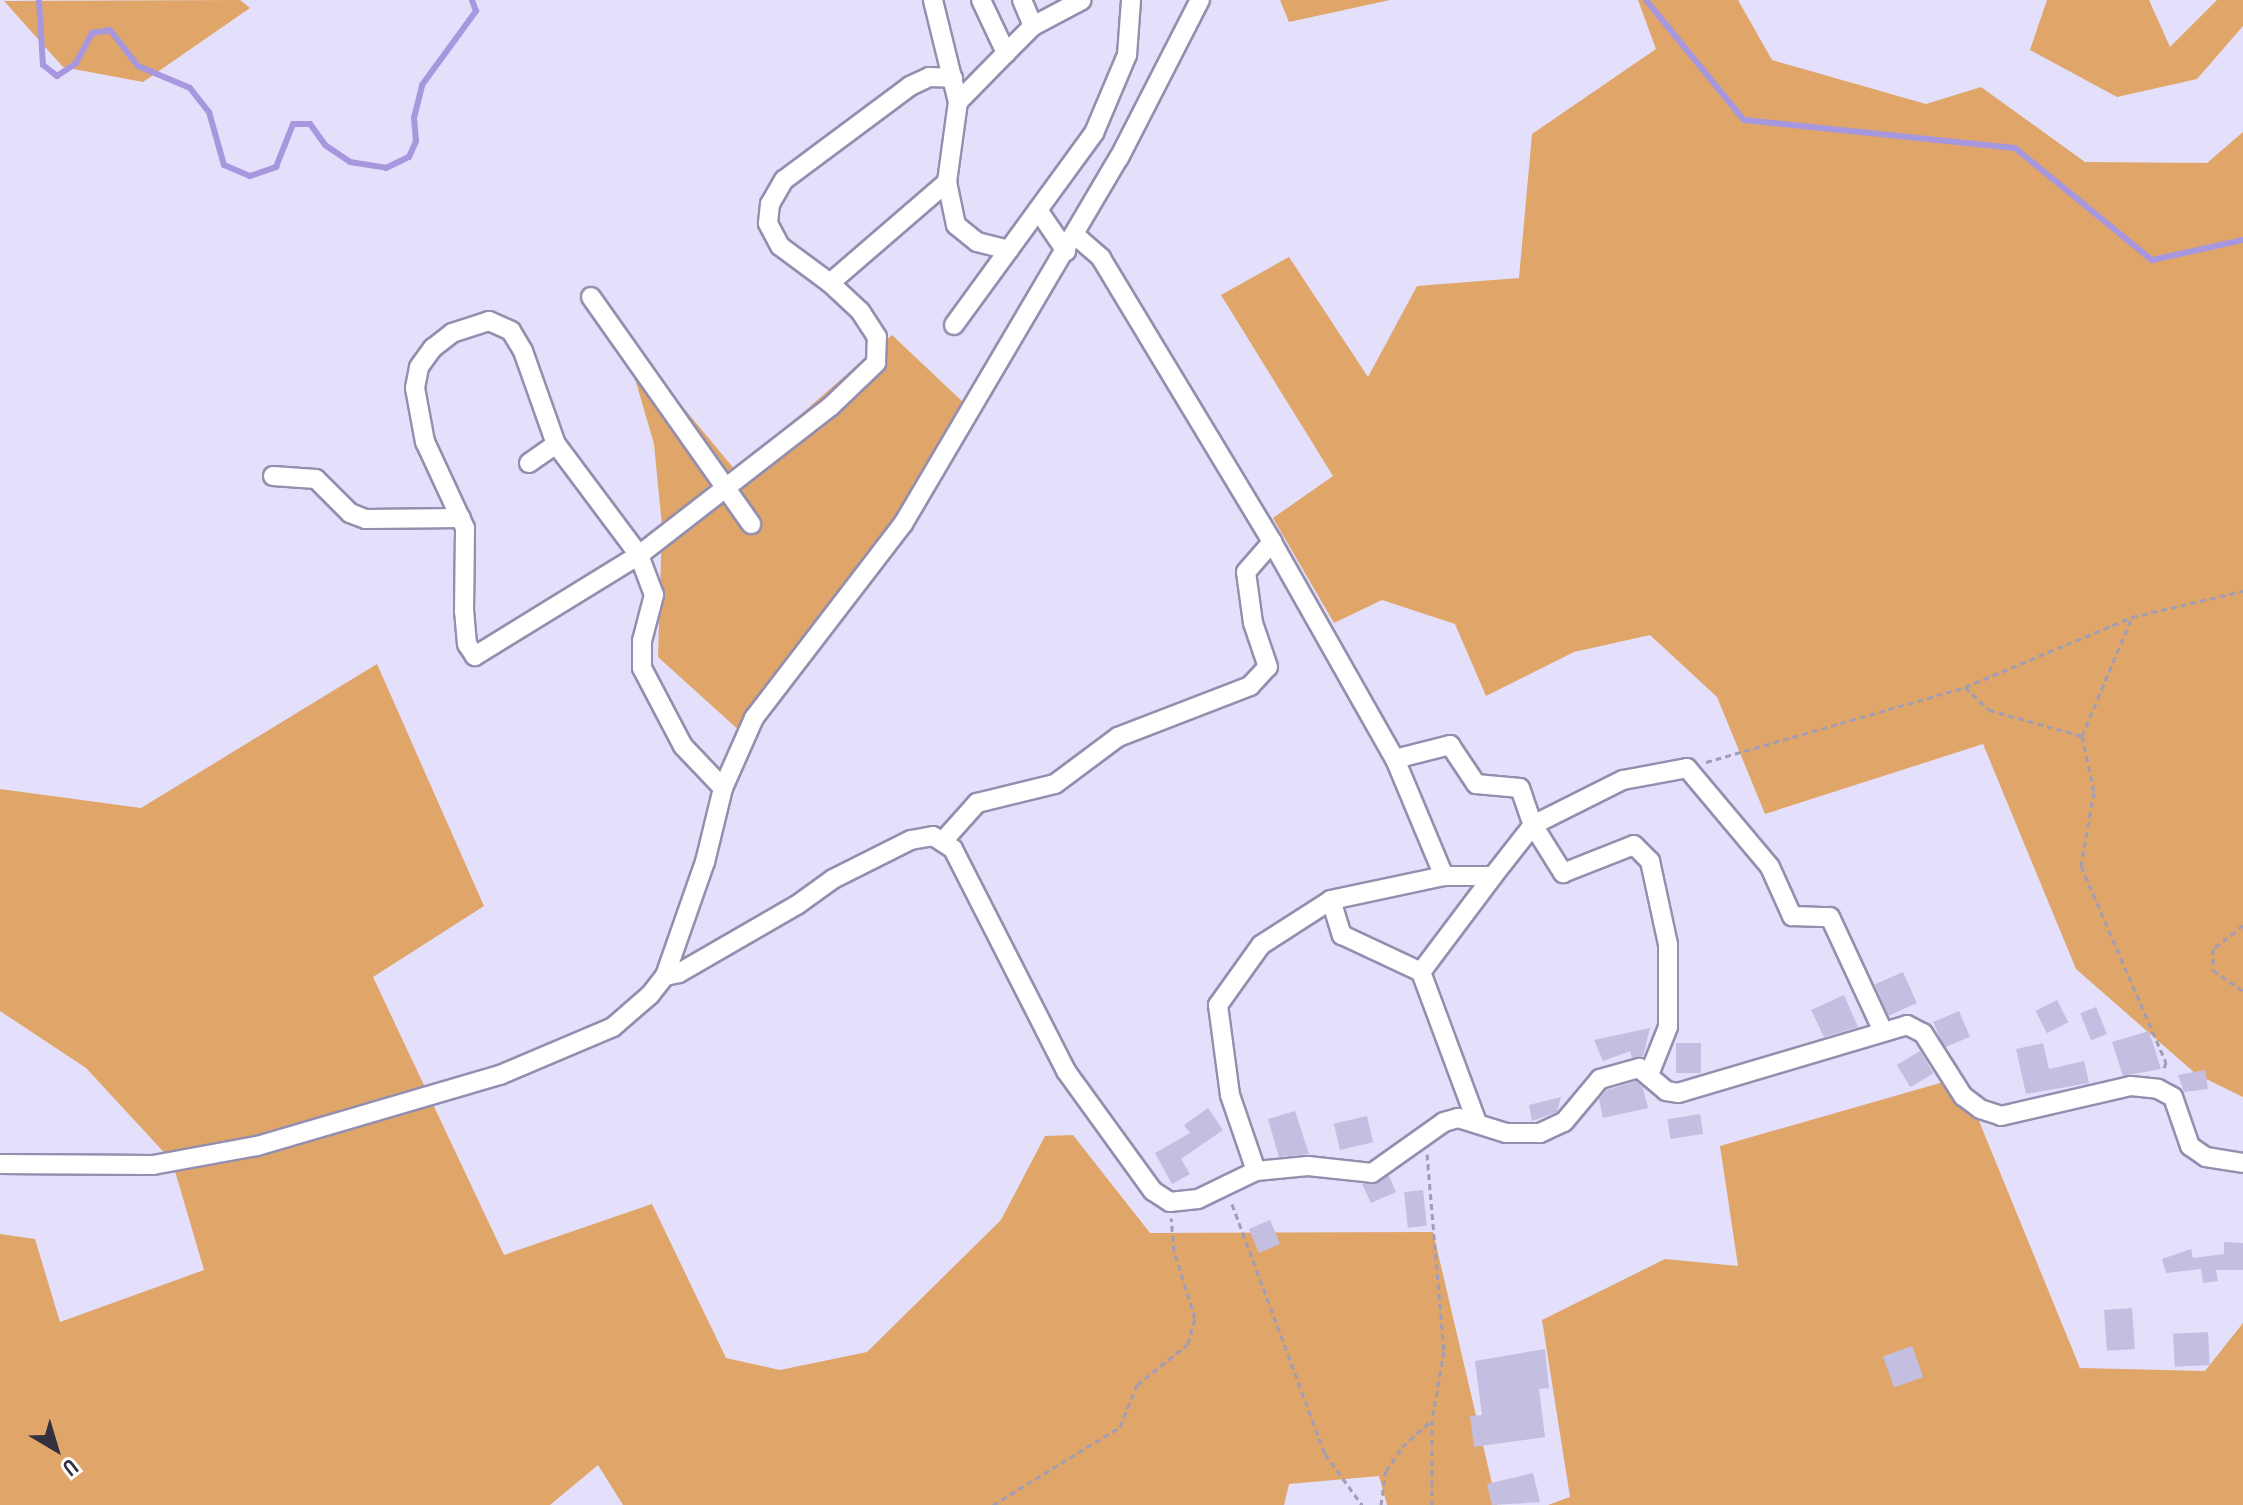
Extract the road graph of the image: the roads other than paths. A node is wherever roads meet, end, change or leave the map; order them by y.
1 (933, 0) edge
2 (981, 0) edge
3 (1022, 0) edge
4 (1082, 0) edge
5 (1131, 0) edge
6 (1200, 0) edge
7 (1033, 26) junction
8 (1006, 53) junction
9 (953, 78) junction
10 (958, 102) junction
11 (947, 182) junction
12 (1038, 210) junction
13 (1070, 243) junction
14 (1009, 250) junction
15 (830, 283) junction
16 (591, 297) dead end
17 (954, 325) dead end
18 (556, 444) junction
19 (529, 463) dead end
20 (273, 476) dead end
21 (727, 488) junction
22 (461, 518) junction
23 (751, 524) dead end
24 (1272, 542) junction
25 (639, 555) junction
26 (1395, 759) junction
27 (723, 788) junction
28 (1533, 825) junction
29 (944, 840) junction
30 (1444, 876) junction
31 (1493, 876) junction
32 (1331, 900) junction
33 (1421, 972) junction
34 (665, 976) junction
35 (1883, 1031) junction
36 (1650, 1072) junction
37 (1476, 1120) junction
38 (2243, 1163) edge
39 (0, 1164) edge
40 (1256, 1171) junction

1 - 9 street
2 - 8 street
3 - 7 street
4 - 7 street
5 - 12 street
6 - 13 street
7 - 8 street
8 - 10 street
9 - 10 street
9 - 15 street
10 - 11 street
11 - 14 street
11 - 15 street
12 - 13 street
12 - 14 street
13 - 24 street
13 - 27 street
14 - 17 street
15 - 21 street
16 - 21 street
18 - 19 street
18 - 22 street
18 - 25 street
20 - 22 street
21 - 23 street
21 - 25 street
22 - 25 street
24 - 26 street
24 - 29 street
25 - 27 street
26 - 28 street
26 - 30 street
27 - 34 street
28 - 31 street
28 - 35 street
28 - 36 street
29 - 34 street
29 - 40 street
30 - 31 street
30 - 32 street
31 - 33 street
32 - 33 street
32 - 40 street
33 - 37 street
34 - 39 street
35 - 36 street
35 - 38 street
36 - 37 street
37 - 40 street

